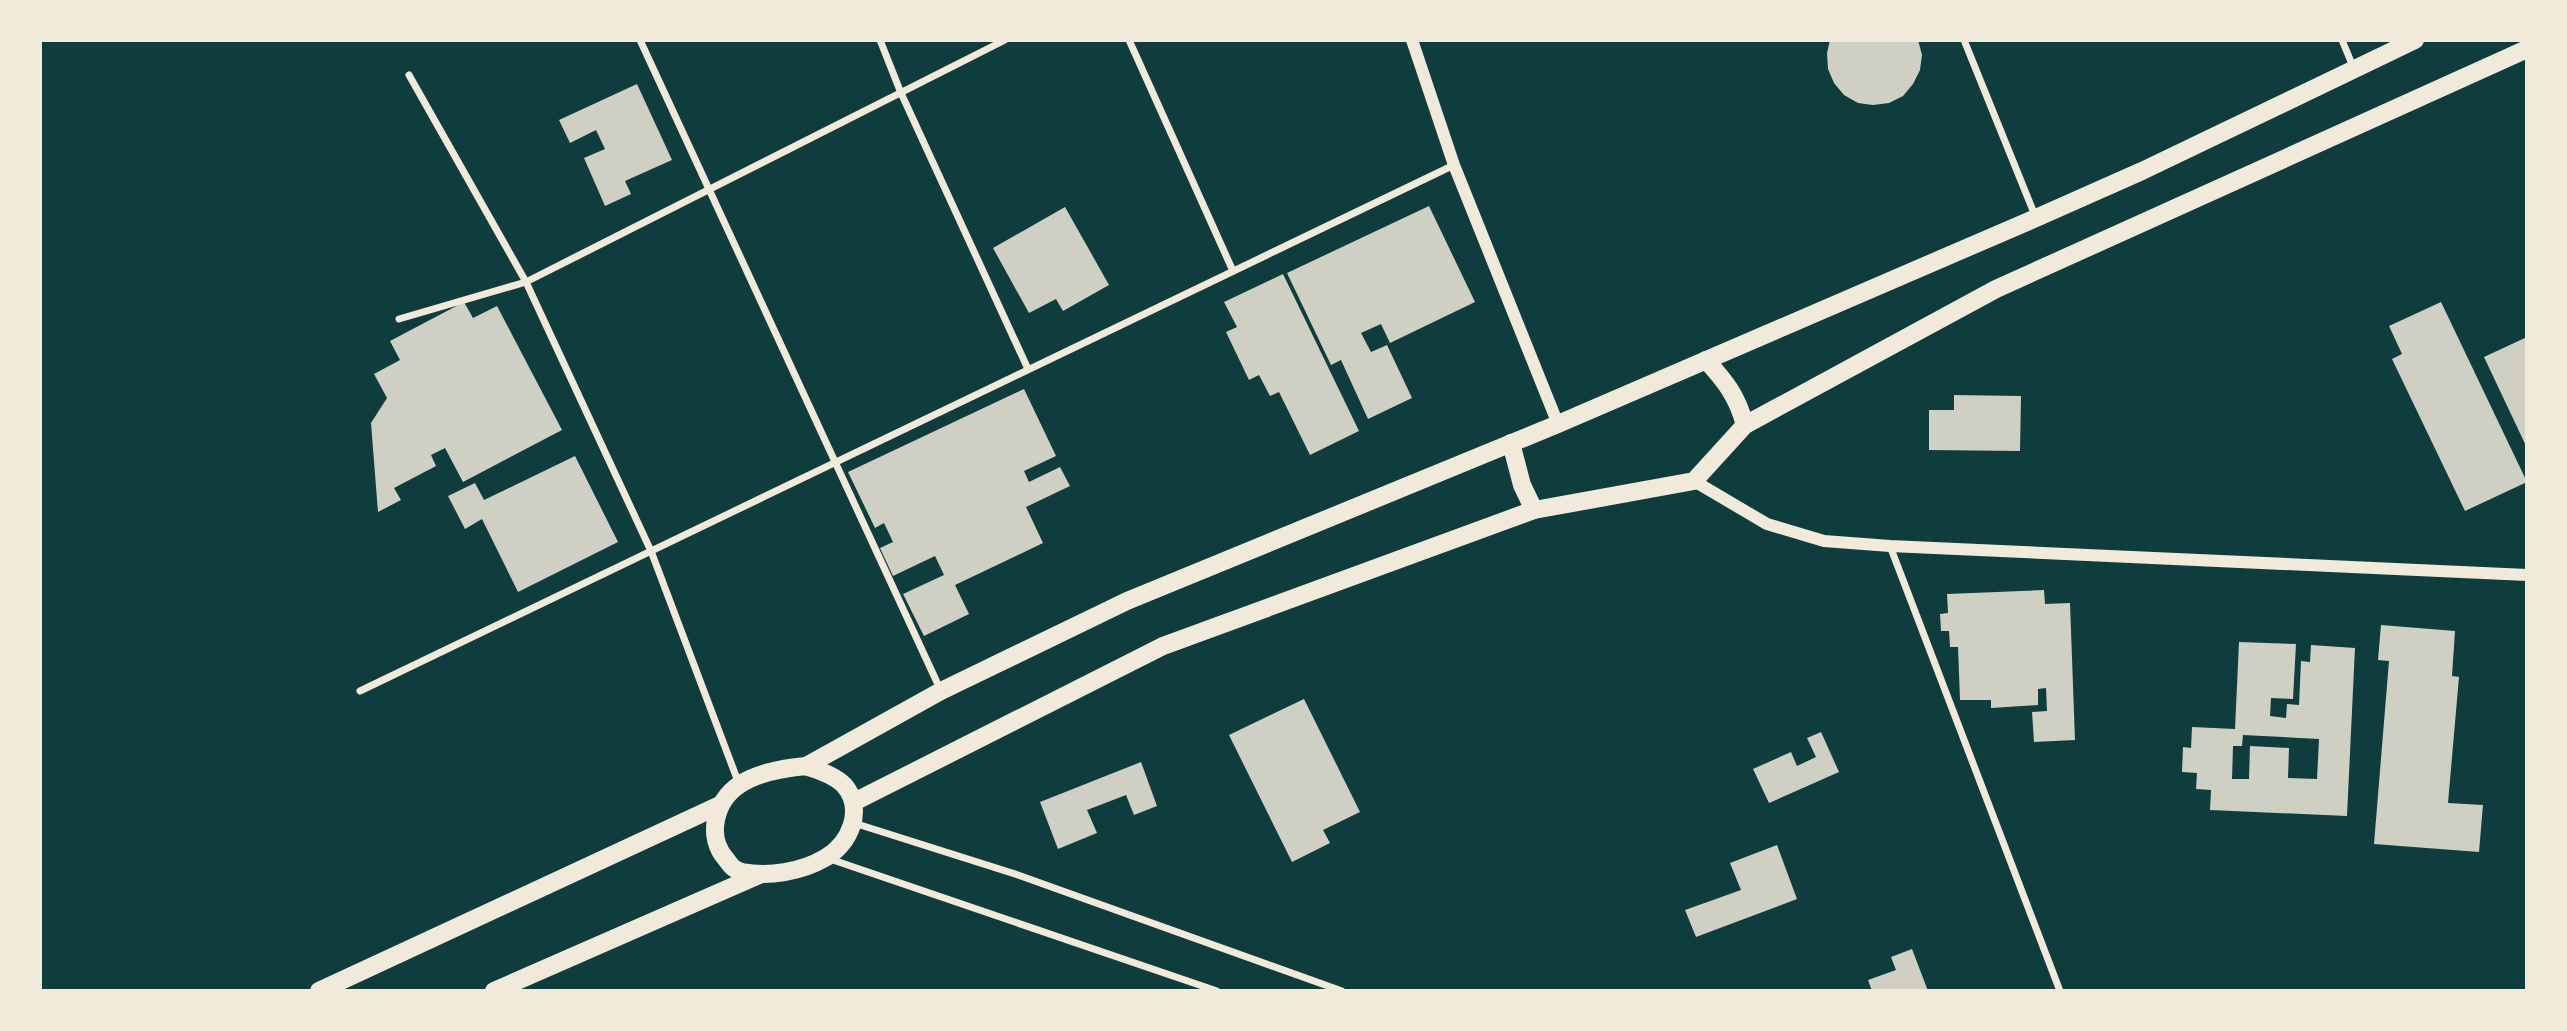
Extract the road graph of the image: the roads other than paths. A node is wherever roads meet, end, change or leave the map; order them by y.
1 (640, 40) edge
2 (880, 40) edge
3 (1004, 40) edge
4 (1129, 40) edge
5 (1412, 40) edge
6 (1964, 40) edge
7 (2342, 40) edge
8 (2415, 40) edge
9 (2527, 49) edge
10 (2354, 69) junction
11 (410, 75) dead end
12 (901, 93) junction
13 (1454, 165) junction
14 (708, 190) junction
15 (2036, 218) junction
16 (1233, 271) junction
17 (526, 282) junction
18 (399, 319) dead end
19 (1706, 360) junction
20 (1028, 369) junction
21 (1558, 424) junction
22 (1745, 425) junction
23 (1511, 443) junction
24 (835, 463) junction
25 (1694, 481) junction
26 (1534, 510) junction
27 (1890, 547) junction
28 (651, 551) junction
29 (2527, 575) edge
30 (360, 691) dead end
31 (941, 691) junction
32 (806, 766) junction
33 (739, 785) junction
34 (854, 802) junction
35 (720, 805) junction
36 (853, 823) junction
37 (827, 857) junction
38 (759, 875) junction
39 (319, 991) edge
40 (494, 991) edge
41 (1217, 991) edge
42 (1342, 991) edge
43 (2060, 991) edge

1 - 14 street
2 - 12 street
3 - 12 street
4 - 16 street
5 - 13 street
6 - 15 street
7 - 10 street
8 - 10 main road
9 - 22 main road
10 - 15 main road
11 - 17 street
12 - 14 street
12 - 20 street
13 - 16 street
13 - 21 street
14 - 17 street
14 - 24 street
15 - 19 main road
16 - 20 street
17 - 18 street
17 - 28 street
19 - 21 main road
19 - 22 main road
20 - 24 street
21 - 23 main road
22 - 25 main road
23 - 26 main road
23 - 31 main road
24 - 28 street
24 - 31 street
25 - 26 main road
25 - 27 street
26 - 34 main road
27 - 29 street
27 - 43 street
28 - 30 street
28 - 33 street
31 - 32 main road
32 - 33 main road
32 - 34 main road
33 - 35 main road
34 - 36 main road
35 - 38 main road
35 - 39 main road
36 - 37 main road
36 - 42 street
37 - 38 main road
37 - 41 street
38 - 40 main road

